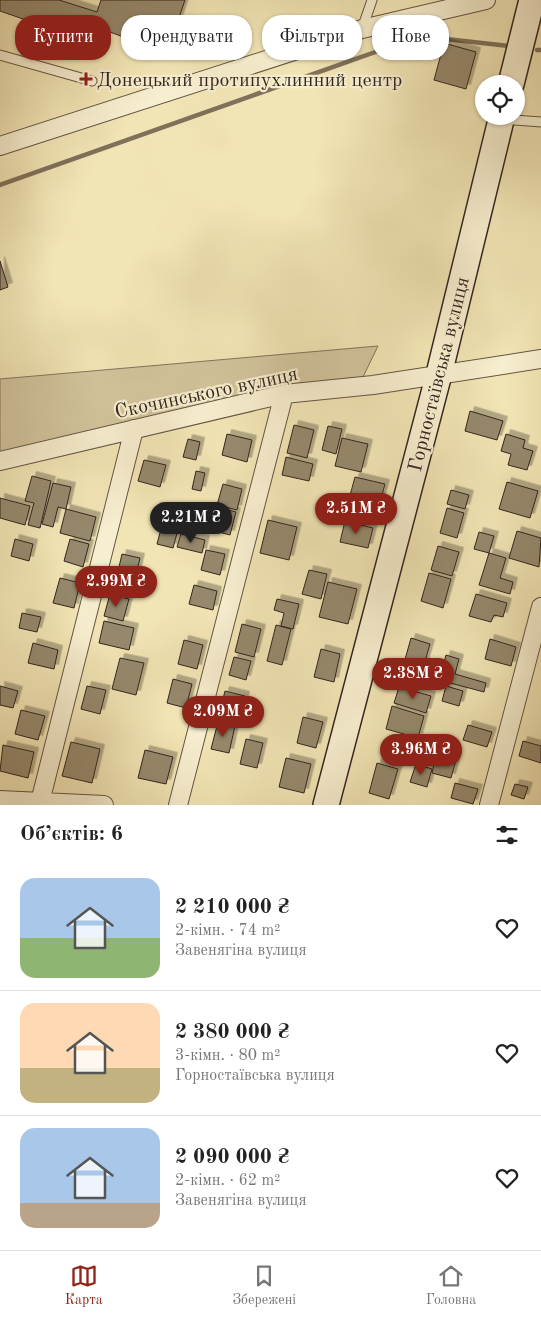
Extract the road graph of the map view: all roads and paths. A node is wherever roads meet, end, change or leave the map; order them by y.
1 (372, 0) edge
2 (486, 0) edge
3 (532, 0) edge
4 (362, 29) joint
5 (0, 55) edge
6 (266, 60) edge
7 (513, 75) edge
8 (92, 81) dead end
9 (525, 120) edge
10 (541, 122) edge
11 (500, 125) edge
12 (0, 146) edge
13 (541, 359) edge
14 (439, 374) junction
15 (284, 394) junction
16 (134, 429) junction
17 (0, 461) edge
18 (541, 607) edge
19 (0, 800) edge
20 (40, 802) junction
21 (104, 805) edge
22 (178, 805) edge
23 (326, 805) edge
24 (489, 805) edge

1 - 4 lane
2 - 4 street
3 - 7 main road
5 - 8 lane
6 - 12 street
9 - 10 lane
11 - 14 main road, Горностаївська вулиця
13 - 14 street, Скочинського вулиця
14 - 15 street, Скочинського вулиця
14 - 23 main road, Горностаївська вулиця
15 - 16 street, Скочинського вулиця
15 - 22 street
16 - 17 street, Скочинського вулиця
16 - 20 street
18 - 24 street
19 - 20 street
20 - 21 street

